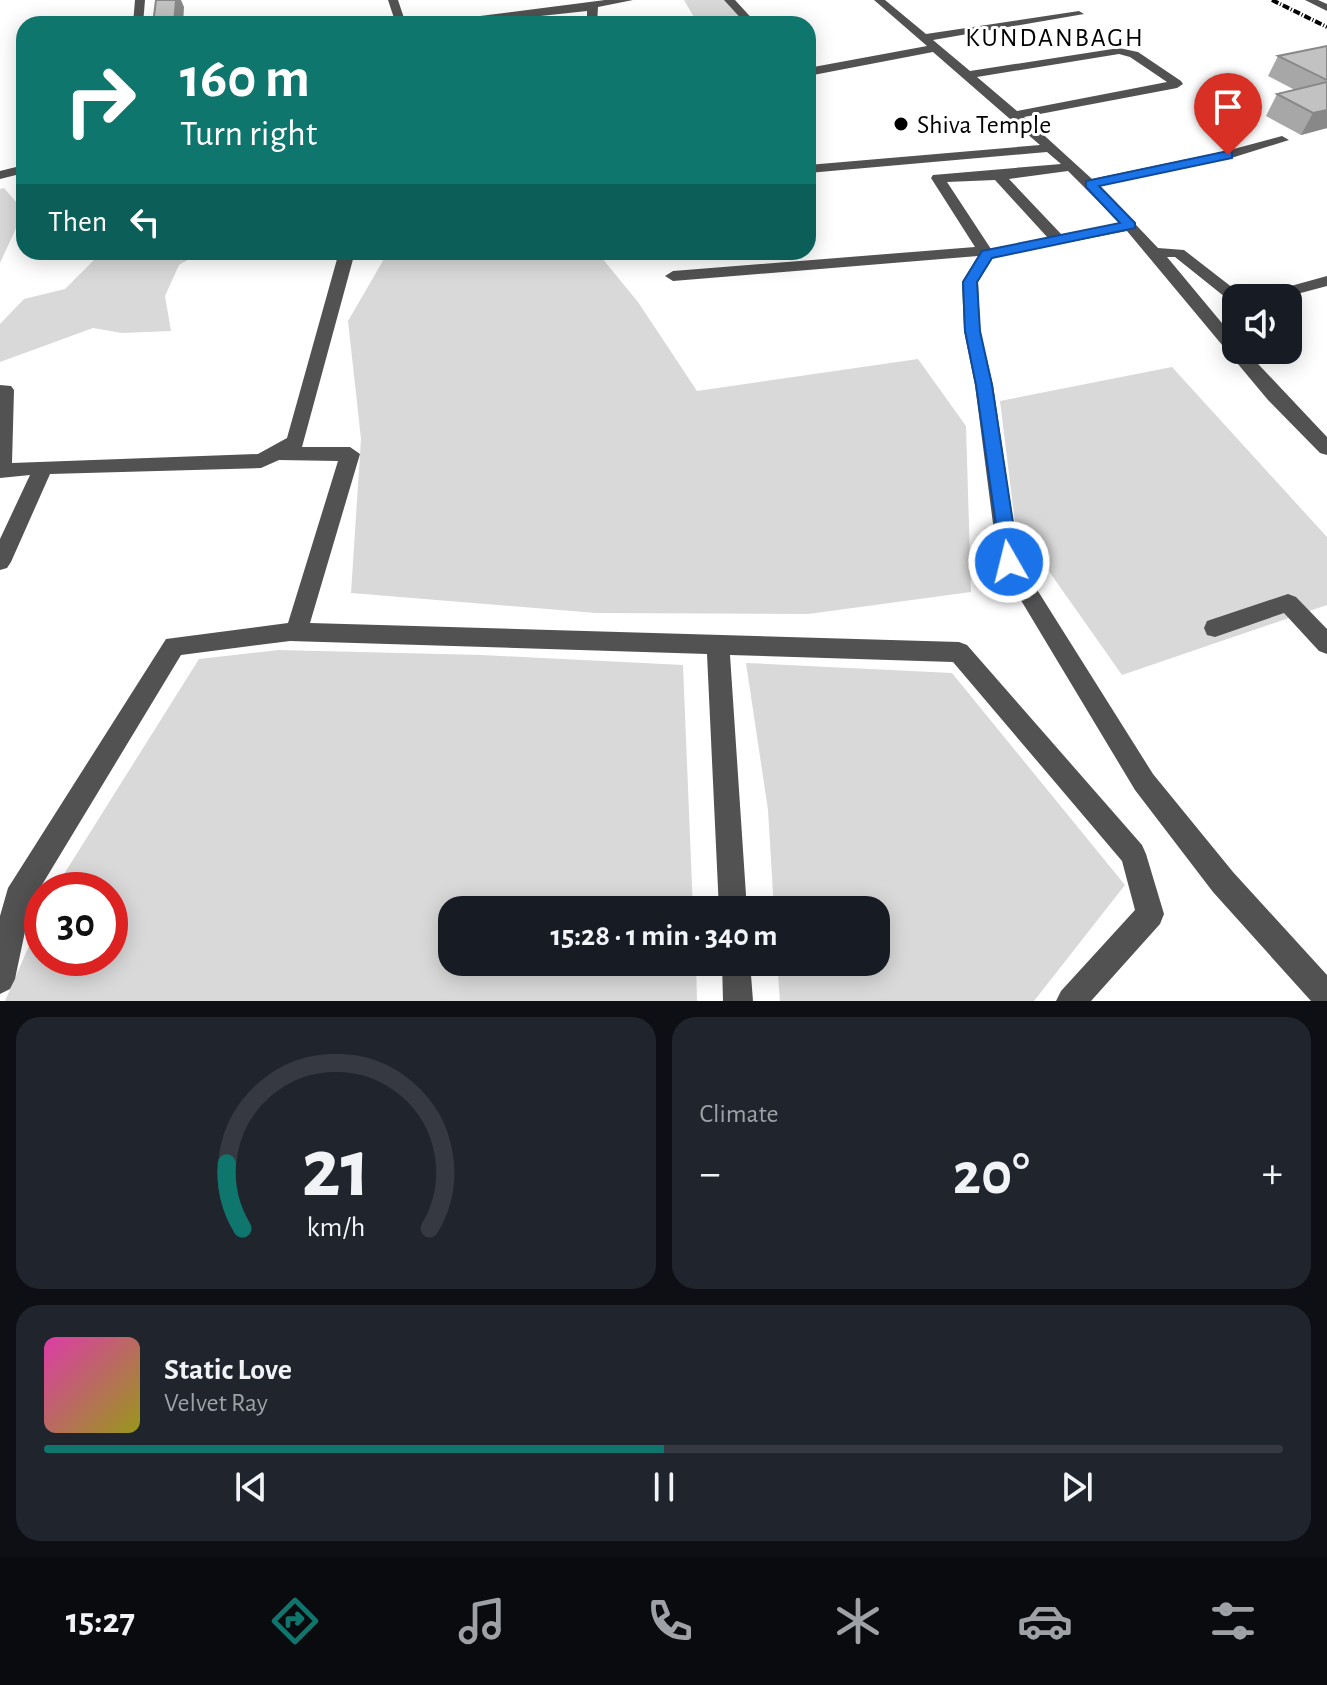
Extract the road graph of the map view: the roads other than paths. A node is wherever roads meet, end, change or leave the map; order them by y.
1 (628, 0) edge
2 (729, 0) edge
3 (883, 0) edge
4 (1310, 0) edge
5 (1327, 8) edge
6 (595, 10) edge
7 (1079, 14) dead end
8 (524, 16) edge
9 (570, 16) edge
10 (751, 16) edge
11 (930, 43) junction
12 (816, 68) edge
13 (966, 75) junction
14 (1012, 116) junction
15 (1282, 140) dead end
16 (1049, 148) junction
17 (1071, 167) junction
18 (816, 168) edge
19 (999, 176) junction
20 (1090, 184) junction
21 (1130, 226) junction
22 (1058, 240) junction
23 (1153, 252) junction
24 (986, 253) junction
25 (345, 260) edge
26 (673, 276) dead end
27 (1327, 281) edge
28 (1222, 287) edge
29 (1302, 288) edge
30 (5, 390) dead end
31 (1327, 448) edge
32 (279, 453) junction
33 (43, 467) junction
34 (1, 471) edge
35 (0, 562) edge
36 (1215, 628) dead end
37 (296, 633) junction
38 (1327, 644) edge
39 (718, 646) junction
40 (732, 896) edge
41 (737, 976) edge
42 (0, 979) edge
43 (1327, 997) edge
44 (738, 1001) edge
45 (1071, 1001) edge

1 - 6 street
2 - 10 street
3 - 11 street
4 - 5 street
6 - 8 street
6 - 9 street
7 - 11 street
11 - 12 street
11 - 13 street
13 - 14 street
13 - 14 street
14 - 16 street
15 - 20 street
16 - 17 street
16 - 18 street
17 - 19 street
17 - 20 street
19 - 22 street
19 - 24 street
20 - 21 street
21 - 22 street
21 - 23 street
22 - 24 street
23 - 28 street
23 - 31 street
24 - 26 street
24 - 43 street
25 - 32 street
27 - 29 street
30 - 34 street
32 - 33 street
32 - 37 street
33 - 34 street
33 - 35 street
36 - 38 street
37 - 39 street
37 - 42 street
39 - 40 street
39 - 45 street
41 - 44 street

